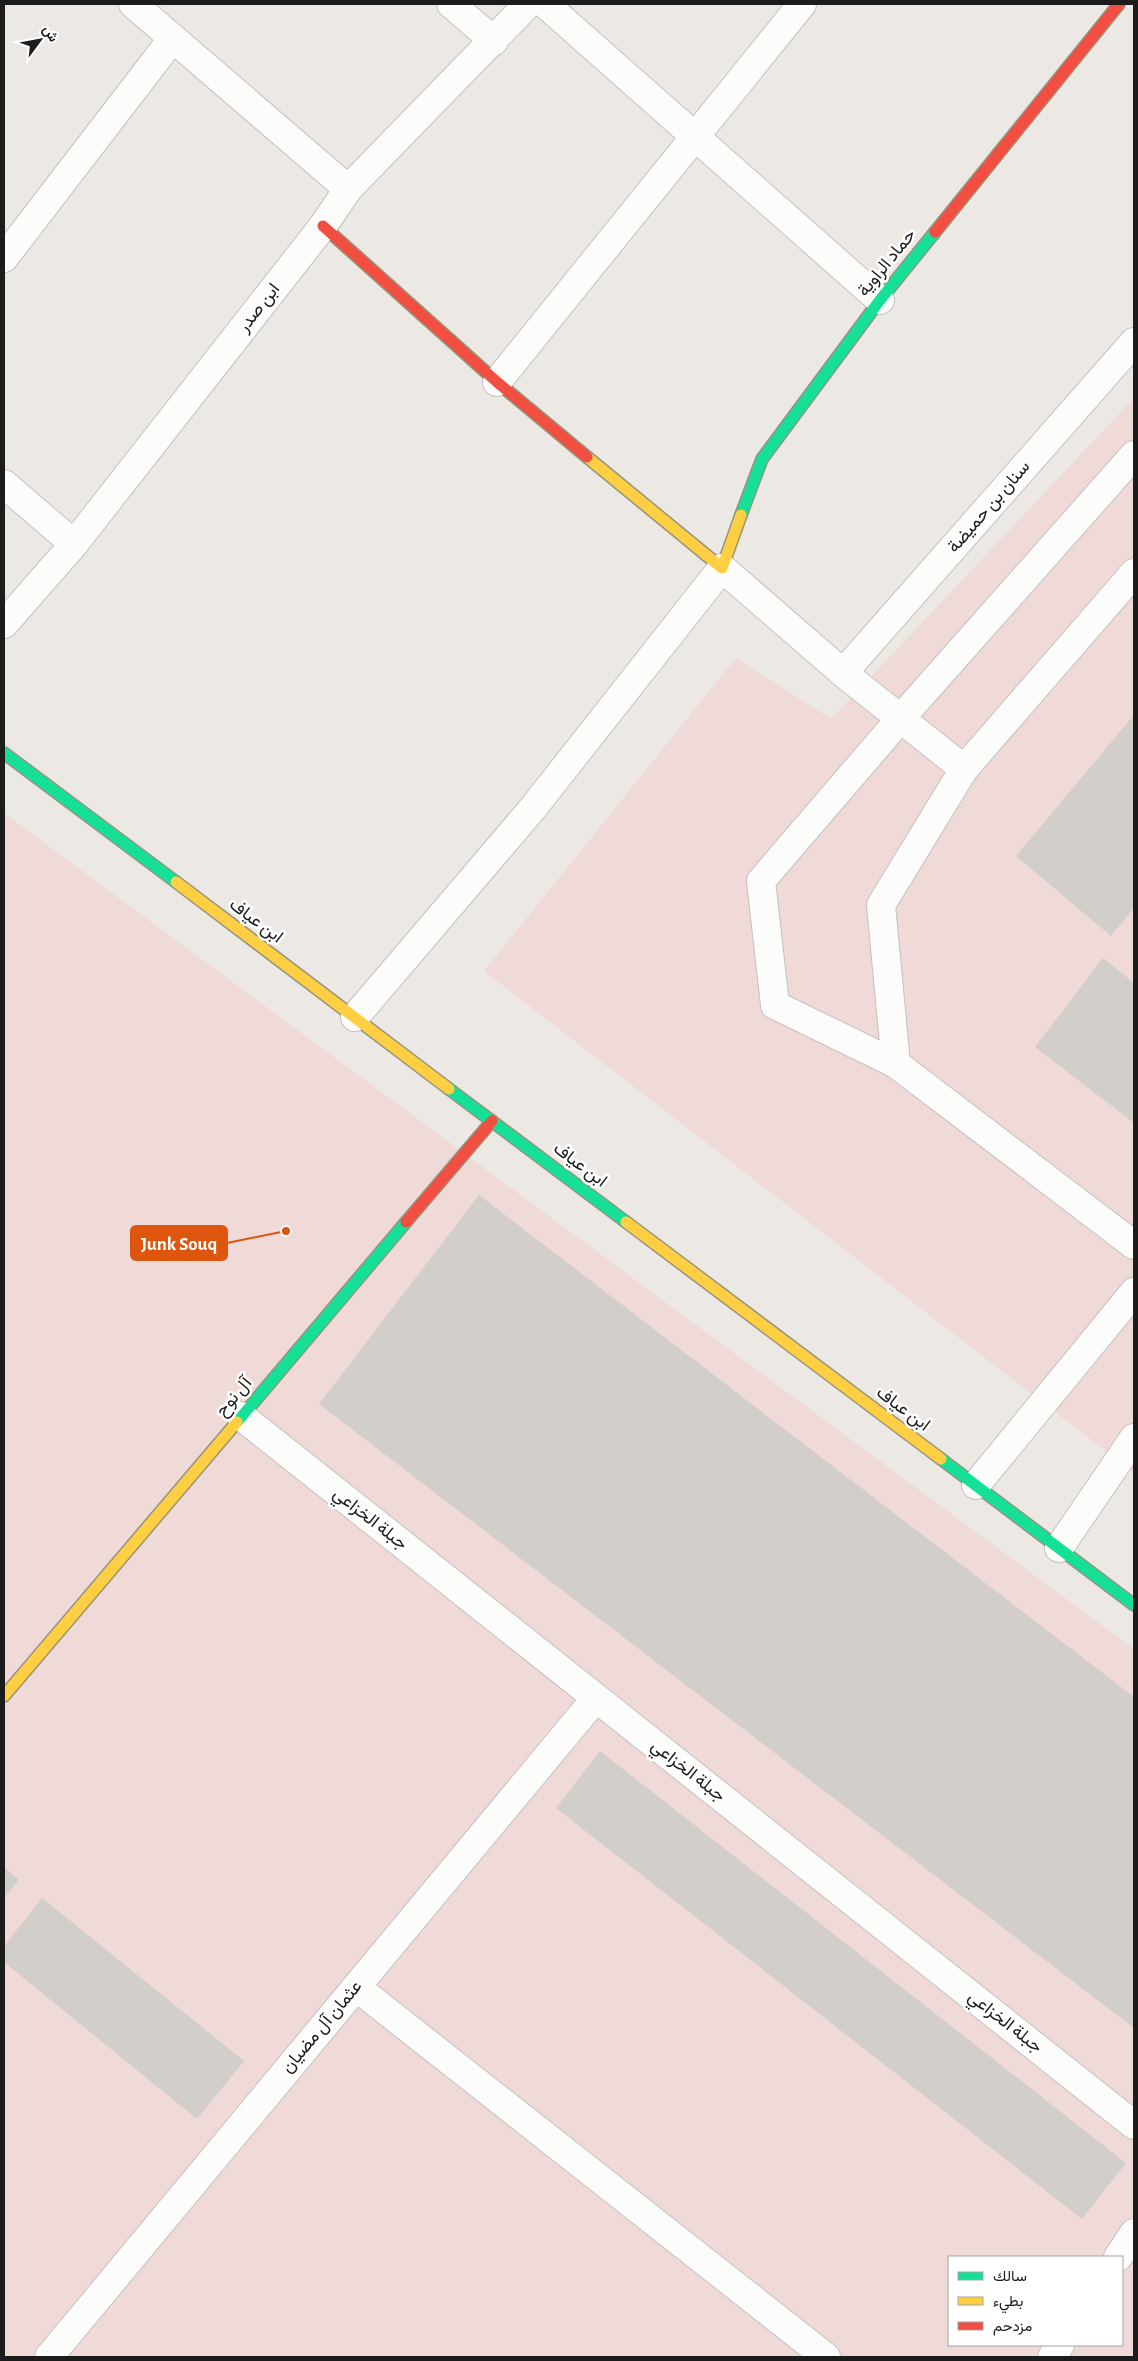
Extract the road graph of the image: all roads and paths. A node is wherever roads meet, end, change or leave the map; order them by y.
1 (133, 4) edge
2 (452, 4) edge
3 (528, 4) edge
4 (546, 4) edge
5 (802, 4) edge
6 (1119, 4) edge
7 (173, 38) junction
8 (494, 41) junction
9 (695, 136) junction
10 (348, 188) junction
11 (323, 226) junction
12 (4, 258) edge
13 (880, 300) junction
14 (1134, 342) edge
15 (497, 382) junction
16 (1134, 455) edge
17 (4, 484) edge
18 (74, 544) junction
19 (722, 568) junction
20 (1134, 572) edge
21 (4, 624) edge
22 (843, 673) junction
23 (900, 719) junction
24 (4, 753) edge
25 (964, 769) junction
26 (355, 1017) junction
27 (896, 1064) junction
28 (492, 1120) junction
29 (1134, 1245) edge
30 (1134, 1292) edge
31 (241, 1416) junction
32 (1134, 1438) edge
33 (976, 1485) junction
34 (1058, 1548) junction
35 (1134, 1605) edge
36 (4, 1696) edge
37 (596, 1698) junction
38 (356, 1987) junction
39 (1134, 2125) edge
40 (1134, 2233) edge
41 (1119, 2256) edge
42 (1059, 2346) edge
43 (50, 2357) edge
44 (826, 2357) edge
45 (1052, 2357) edge

1 - 7 street
2 - 8 street
3 - 8 street, ابن صدر
4 - 9 street
5 - 9 street
6 - 13 street, حماد الراوية
7 - 10 street
7 - 12 street
8 - 10 street, ابن صدر
9 - 13 street
9 - 15 street
10 - 11 street, ابن صدر
11 - 15 street
11 - 18 street, ابن صدر
13 - 19 street, حماد الراوية
14 - 22 street, سنان بن حميضة
15 - 19 street
16 - 23 street
17 - 18 street
18 - 21 street, ابن صدر
19 - 22 street
19 - 26 street
20 - 25 street
22 - 23 street
23 - 25 street
23 - 27 street
24 - 26 street, ابن عياف
25 - 27 street
26 - 28 street, ابن عياف
27 - 29 street
28 - 31 street, آل نوح
28 - 33 street, ابن عياف
30 - 33 street
31 - 36 street, آل نوح
31 - 37 street, جبلة الخزاعي
32 - 34 street
33 - 34 street, ابن عياف
34 - 35 street, ابن عياف
37 - 38 street, عثمان آل مضيان
37 - 39 street, جبلة الخزاعي
38 - 43 street, عثمان آل مضيان
38 - 44 street
40 - 41 street
42 - 45 street

